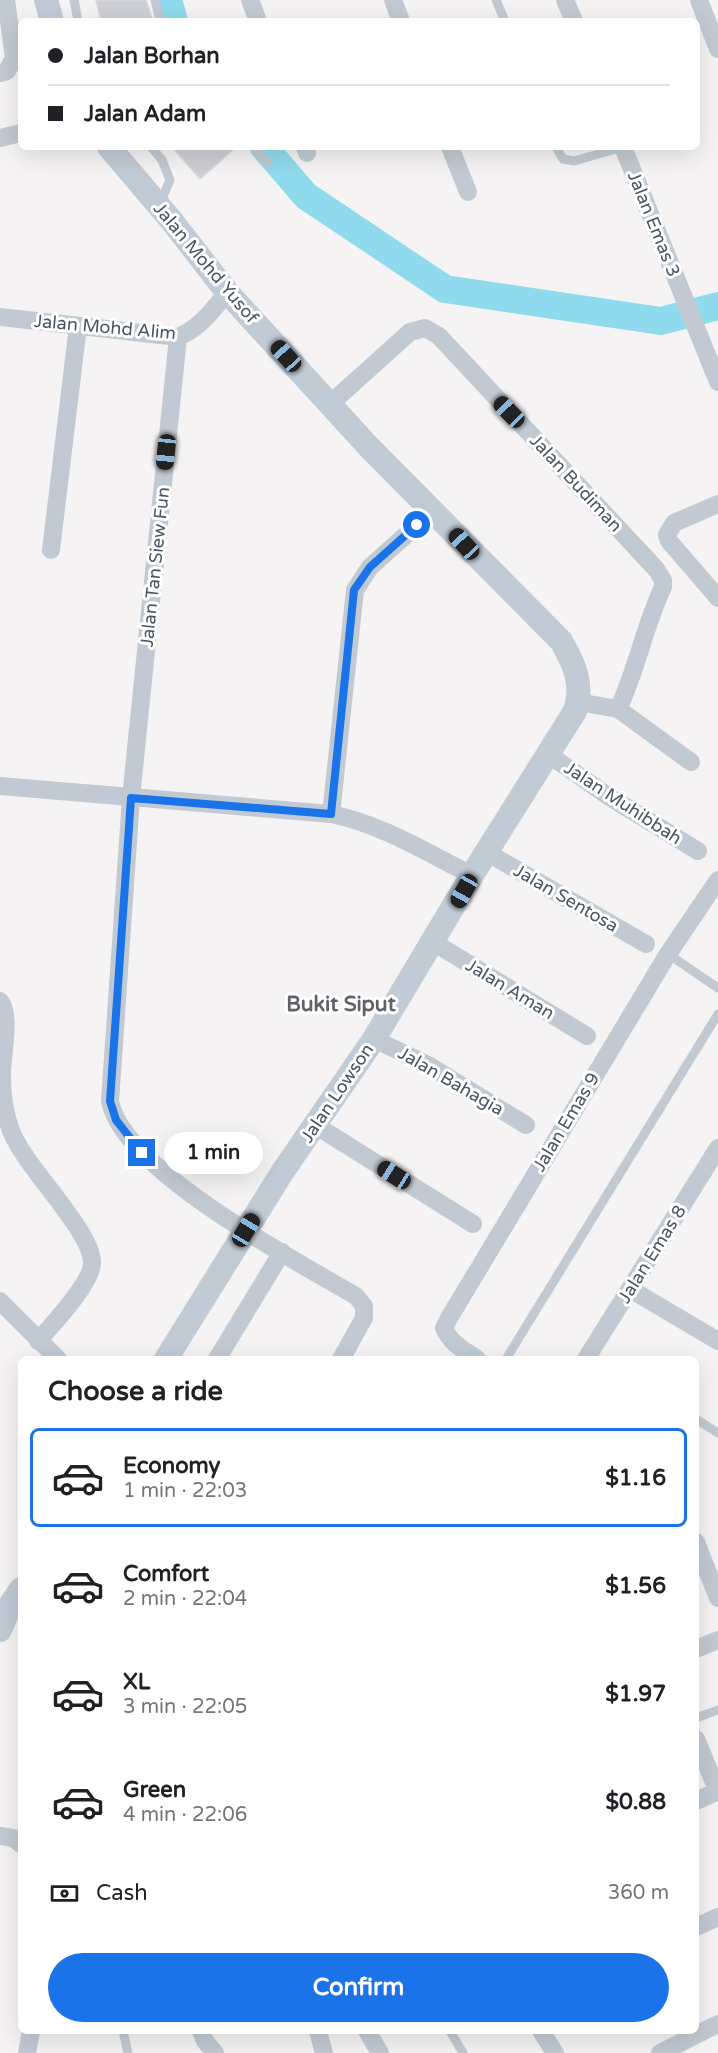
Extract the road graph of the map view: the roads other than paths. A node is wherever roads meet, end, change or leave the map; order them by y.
1 (6, 0) edge
2 (46, 0) edge
3 (74, 0) edge
4 (155, 0) edge
5 (250, 0) edge
6 (393, 0) edge
7 (496, 0) edge
8 (566, 0) edge
9 (699, 0) edge
10 (51, 18) edge
11 (77, 18) edge
12 (159, 18) edge
13 (257, 18) edge
14 (400, 18) edge
15 (504, 18) edge
16 (573, 18) edge
17 (718, 49) edge
18 (0, 73) edge
19 (18, 134) edge
20 (0, 138) edge
21 (112, 150) edge
22 (154, 150) edge
23 (256, 150) edge
24 (451, 150) edge
25 (558, 150) edge
26 (612, 150) edge
27 (624, 150) edge
28 (268, 163) dead end
29 (468, 192) dead end
30 (159, 206) junction
31 (227, 292) junction
32 (0, 317) edge
33 (78, 327) junction
34 (178, 337) junction
35 (718, 382) edge
36 (330, 404) junction
37 (718, 504) edge
38 (433, 511) junction
39 (51, 550) dead end
40 (715, 590) edge
41 (578, 702) junction
42 (618, 709) junction
43 (548, 754) junction
44 (691, 762) dead end
45 (0, 786) edge
46 (131, 798) junction
47 (331, 814) junction
48 (698, 851) dead end
49 (486, 852) junction
50 (472, 874) junction
51 (718, 880) edge
52 (433, 942) junction
53 (646, 944) dead end
54 (668, 954) junction
55 (718, 988) edge
56 (0, 1001) edge
57 (718, 1014) edge
58 (587, 1036) dead end
59 (374, 1039) junction
60 (315, 1125) junction
61 (526, 1125) dead end
62 (718, 1148) edge
63 (473, 1224) dead end
64 (246, 1230) junction
65 (282, 1252) junction
66 (630, 1289) junction
67 (0, 1301) edge
68 (38, 1341) junction
69 (718, 1341) edge
70 (55, 1356) edge
71 (168, 1356) edge
72 (219, 1356) edge
73 (343, 1356) edge
74 (473, 1356) edge
75 (508, 1356) edge
76 (592, 1356) edge
77 (699, 1421) edge
78 (718, 1433) edge
79 (699, 1550) edge
80 (14, 1598) edge
81 (718, 1598) edge
82 (0, 1630) edge
83 (718, 1640) edge
84 (699, 1648) edge
85 (718, 1710) edge
86 (699, 1717) edge
87 (699, 1746) edge
88 (718, 1791) edge
89 (699, 1800) edge
90 (0, 1836) edge
91 (18, 1842) edge
92 (718, 1917) edge
93 (699, 1926) edge
94 (718, 2024) edge
95 (30, 2034) edge
96 (124, 2034) edge
97 (202, 2034) edge
98 (319, 2034) edge
99 (369, 2034) edge
100 (452, 2034) edge
101 (543, 2034) edge
102 (698, 2034) edge
103 (699, 2034) edge
104 (27, 2053) edge
105 (128, 2053) edge
106 (215, 2053) edge
107 (324, 2053) edge
108 (380, 2053) edge
109 (463, 2053) edge
110 (555, 2053) edge
111 (660, 2053) edge

1 - 18 street
2 - 10 street
3 - 11 lane
4 - 12 lane
5 - 13 street
6 - 14 street
7 - 15 lane
8 - 16 street
9 - 17 street
19 - 20 street
21 - 30 street, Jalan Mohd Yusof
22 - 30 lane
23 - 28 lane
24 - 29 street
25 - 26 lane
27 - 35 street, Jalan Emas 3
30 - 31 street, Jalan Mohd Yusof
31 - 34 street, Jalan Mohd Alim
31 - 36 street, Jalan Mohd Yusof
32 - 33 street, Jalan Mohd Alim
33 - 34 street, Jalan Mohd Alim
33 - 39 street
34 - 46 street, Jalan Tan Siew Fun
36 - 38 street, Jalan Mohd Yusof
36 - 42 street, Jalan Budiman
37 - 40 street
38 - 41 street, Jalan Mohd Yusof
38 - 47 street
41 - 42 street
41 - 43 street, Jalan Lowson
42 - 44 street
43 - 48 street, Jalan Muhibbah
43 - 49 street, Jalan Lowson
45 - 46 street
46 - 47 street
46 - 64 street, Jalan Tan Siew Fun
47 - 50 street
49 - 50 street, Jalan Lowson
49 - 53 street, Jalan Sentosa
50 - 52 street, Jalan Lowson
51 - 54 street, Jalan Emas 9
52 - 58 street, Jalan Aman
52 - 59 street, Jalan Lowson
54 - 55 lane
54 - 74 street, Jalan Emas 9
56 - 68 street
57 - 75 lane
59 - 60 street, Jalan Lowson
59 - 61 street, Jalan Bahagia
60 - 63 street
60 - 64 street, Jalan Lowson
62 - 66 street, Jalan Emas 8
64 - 65 street
64 - 71 street, Jalan Lowson
65 - 72 street
65 - 73 street
66 - 69 street
66 - 76 street, Jalan Emas 8
67 - 68 street
68 - 70 street
77 - 78 lane
79 - 81 street
80 - 82 street
83 - 84 street
85 - 86 lane
87 - 88 street
88 - 89 street
90 - 91 street
92 - 93 street
94 - 103 street
95 - 104 street
96 - 105 lane
97 - 106 street
98 - 107 street
99 - 108 street
100 - 109 lane
101 - 110 street
102 - 111 street

